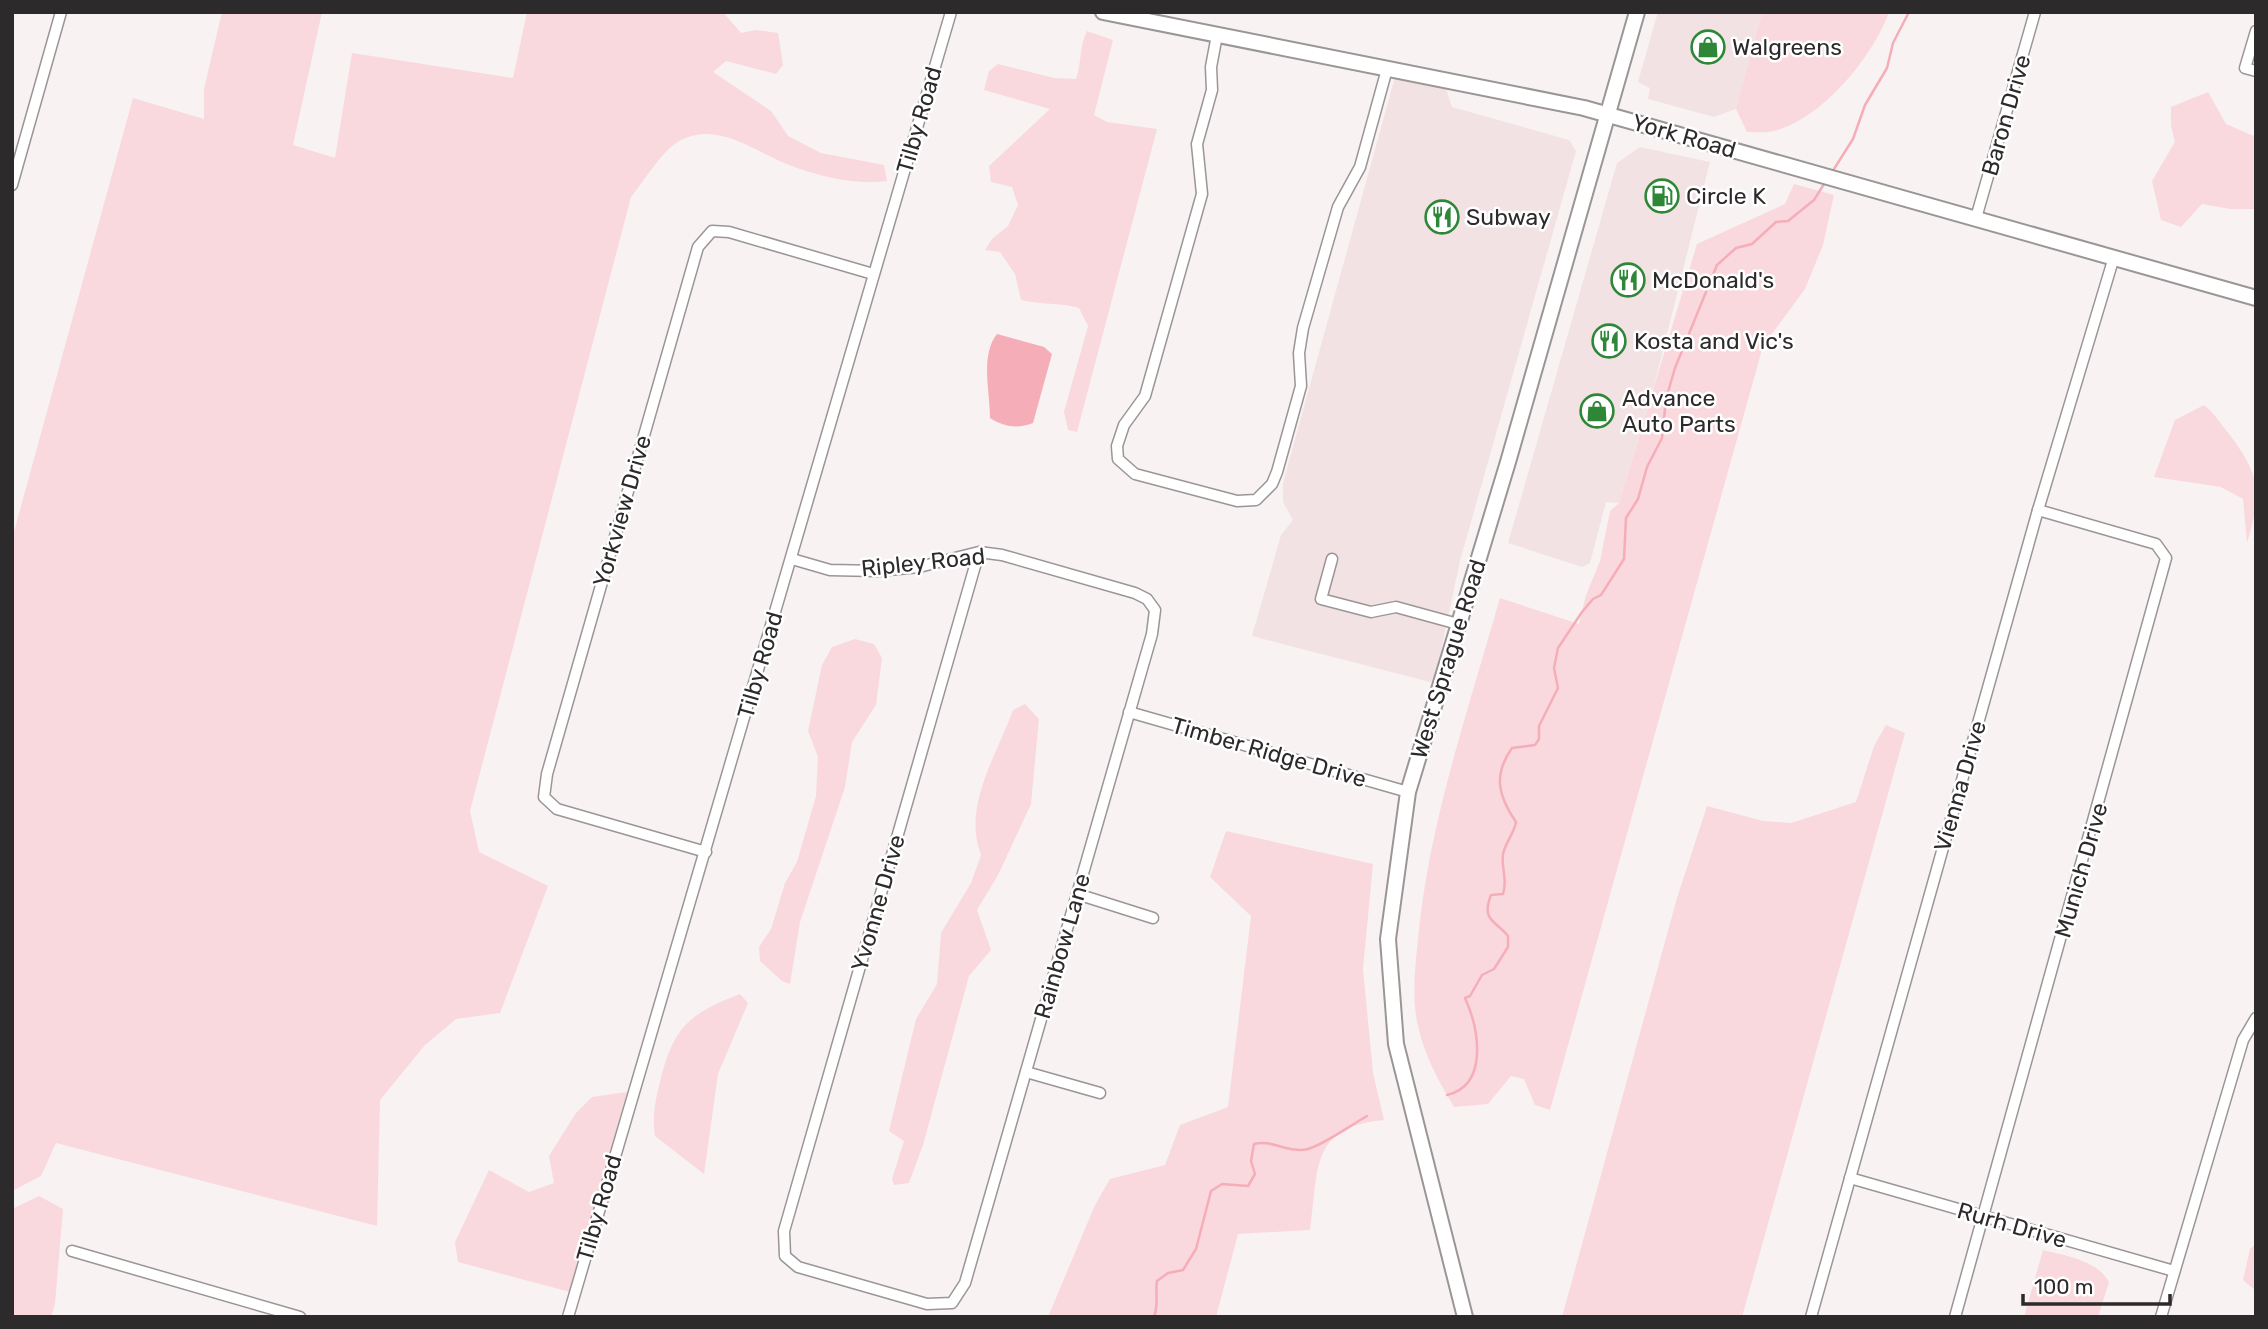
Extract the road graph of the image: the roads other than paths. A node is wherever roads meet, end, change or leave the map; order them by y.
1 (61, 12) edge
2 (951, 12) edge
3 (1103, 12) edge
4 (1637, 12) edge
5 (2035, 12) edge
6 (2256, 31) edge
7 (1217, 35) junction
8 (1387, 69) junction
9 (2256, 71) edge
10 (1609, 116) junction
11 (12, 185) edge
12 (1976, 218) junction
13 (2114, 257) junction
14 (873, 274) junction
15 (2256, 298) edge
16 (2038, 510) junction
17 (979, 552) junction
18 (792, 559) junction
19 (1332, 559) dead end
20 (1135, 593) joint
21 (1458, 624) junction
22 (1129, 712) junction
23 (1408, 792) junction
24 (706, 852) junction
25 (1077, 894) junction
26 (1153, 918) dead end
27 (2256, 1017) edge
28 (1026, 1072) junction
29 (1100, 1093) dead end
30 (1850, 1178) junction
31 (1984, 1217) junction
32 (72, 1251) dead end
33 (2174, 1271) junction
34 (952, 1303) joint
35 (300, 1317) edge
36 (568, 1317) edge
37 (1465, 1317) edge
38 (1811, 1317) edge
39 (1955, 1317) edge
40 (2161, 1317) edge

1 - 11 street
2 - 14 street, Tilby Road
3 - 7 street, York Road
4 - 10 street, West Sprague Road
5 - 12 street, Baron Drive
6 - 9 street
7 - 8 street, York Road
7 - 8 street
8 - 10 street, York Road
10 - 12 street, York Road
10 - 21 street, West Sprague Road
12 - 13 street, York Road
13 - 15 street, York Road
13 - 16 street, Vienna Drive
14 - 18 street, Tilby Road
14 - 24 street, Yorkview Drive
16 - 30 street, Vienna Drive
16 - 31 street, Munich Drive
17 - 18 street, Ripley Road
17 - 20 street, Ripley Road
17 - 34 street, Yvonne Drive
18 - 24 street, Tilby Road
19 - 21 street
20 - 22 street, Rainbow Lane
21 - 23 street, West Sprague Road
22 - 23 street, Timber Ridge Drive
22 - 25 street, Rainbow Lane
23 - 37 street, West Sprague Road
24 - 36 street, Tilby Road
25 - 26 street
25 - 28 street, Rainbow Lane
27 - 33 street
28 - 29 street
28 - 34 street, Rainbow Lane
30 - 31 street, Rurh Drive
30 - 38 street, Vienna Drive
31 - 33 street, Rurh Drive
31 - 39 street, Munich Drive
32 - 35 street
33 - 40 street

